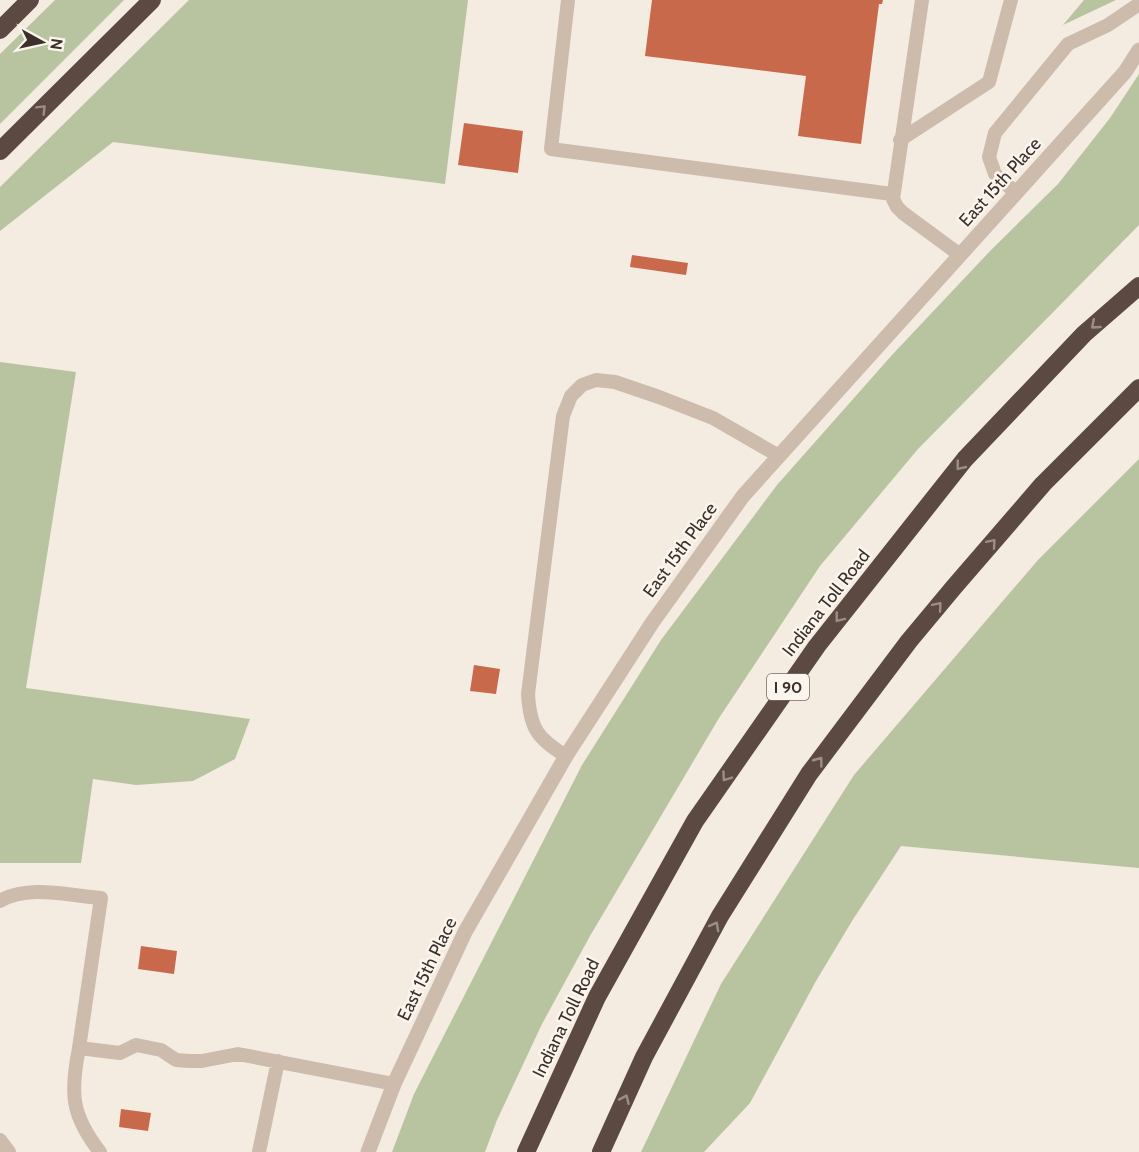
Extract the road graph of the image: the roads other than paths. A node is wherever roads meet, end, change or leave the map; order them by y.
1 (30, 0) edge
2 (152, 0) edge
3 (568, 0) edge
4 (922, 0) edge
5 (1011, 0) edge
6 (1139, 4) edge
7 (0, 30) edge
8 (1139, 50) edge
9 (900, 140) junction
10 (0, 151) edge
11 (1016, 193) junction
12 (892, 194) junction
13 (960, 255) junction
14 (1139, 286) edge
15 (1139, 388) edge
16 (779, 456) junction
17 (566, 756) junction
18 (0, 901) edge
19 (79, 1048) junction
20 (278, 1061) junction
21 (394, 1084) junction
22 (0, 1140) edge
23 (9, 1152) edge
24 (100, 1152) edge
25 (259, 1152) edge
26 (368, 1152) edge
27 (526, 1152) edge
28 (601, 1152) edge

1 - 7 highway
10 -> 2 highway
3 - 12 lane
4 - 9 lane
5 - 9 lane
6 - 11 lane
8 - 11 street, East 15th Place
9 - 12 lane
11 - 13 street, East 15th Place
12 - 13 lane
13 - 16 street, East 15th Place
14 -> 27 highway, Indiana Toll Road / I 90
28 -> 15 highway
16 - 17 street, East 15th Place
16 - 17 lane
17 - 21 street, East 15th Place
18 - 19 lane
19 - 20 lane
19 - 24 lane
20 - 21 lane
20 - 25 lane
21 - 26 street, East 15th Place
22 - 23 lane

